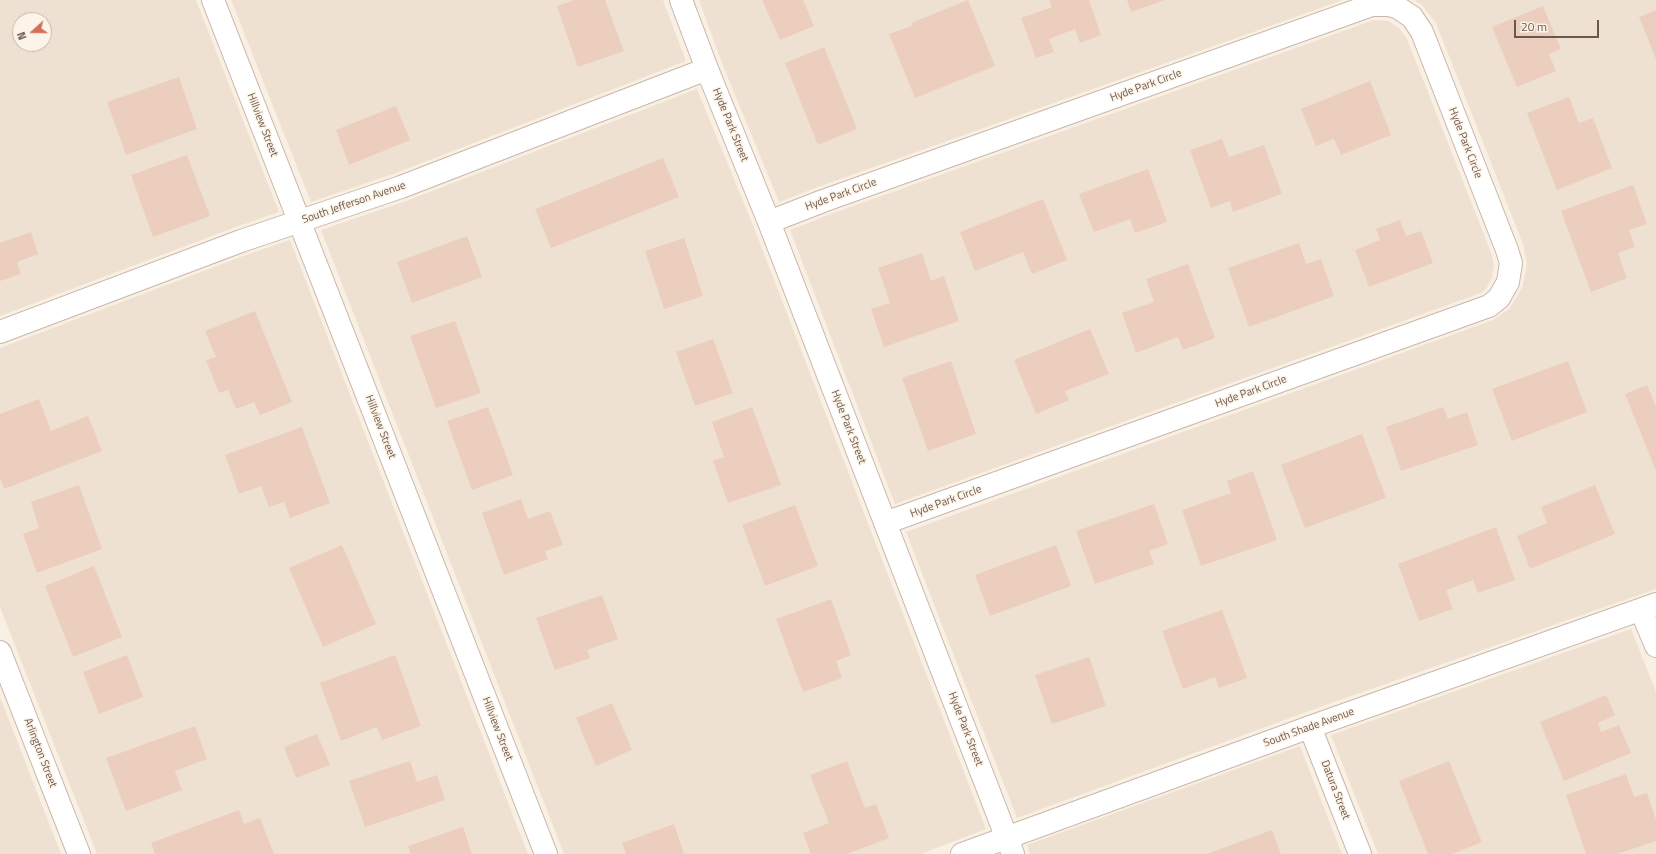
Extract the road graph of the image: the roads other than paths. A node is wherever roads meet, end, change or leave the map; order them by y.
1 (213, 0) edge
2 (681, 0) edge
3 (707, 69) junction
4 (300, 221) junction
5 (769, 222) junction
6 (0, 332) edge
7 (885, 523) junction
8 (1649, 607) edge
9 (1656, 646) edge
10 (0, 652) edge
11 (1310, 727) junction
12 (1010, 846) edge
13 (79, 854) edge
14 (546, 854) edge
15 (962, 854) edge
16 (1360, 854) edge

1 - 4 street, Hillview Street
2 - 3 street, Hyde Park Street
3 - 4 street, South Jefferson Avenue
3 - 5 street, Hyde Park Street
4 - 6 street, South Jefferson Avenue
4 - 14 street, Hillview Street
5 - 7 street, Hyde Park Street
5 - 7 street, Hyde Park Circle
7 - 12 street, Hyde Park Street
8 - 9 street
8 - 11 street, South Shade Avenue
10 - 13 street, Arlington Street
11 - 12 street, South Shade Avenue
11 - 16 street, Datura Street
12 - 15 street, South Shade Avenue

